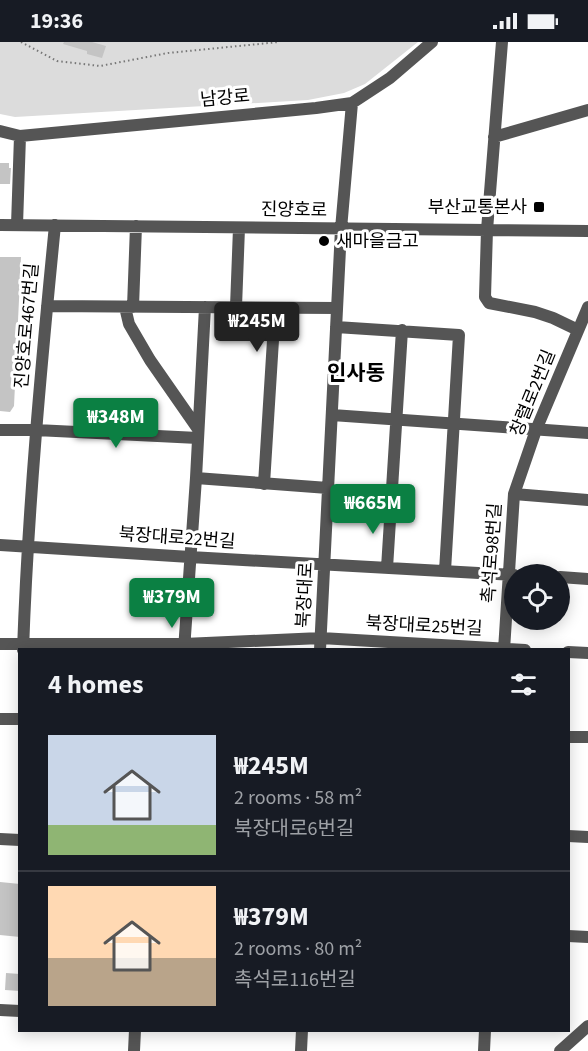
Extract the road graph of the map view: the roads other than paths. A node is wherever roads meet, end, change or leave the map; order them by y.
1 (502, 42) edge
2 (434, 44) edge
3 (352, 103) junction
4 (588, 110) edge
5 (0, 131) edge
6 (20, 136) junction
7 (494, 136) junction
8 (0, 225) edge
9 (17, 225) junction
10 (55, 225) junction
11 (136, 226) junction
12 (239, 228) junction
13 (341, 229) junction
14 (487, 230) junction
15 (588, 231) edge
16 (47, 306) junction
17 (129, 307) junction
18 (205, 307) junction
19 (236, 307) junction
20 (588, 307) edge
21 (275, 308) junction
22 (337, 308) junction
23 (336, 327) junction
24 (402, 330) junction
25 (578, 330) junction
26 (332, 415) junction
27 (396, 419) junction
28 (454, 424) junction
29 (0, 430) edge
30 (36, 430) junction
31 (536, 430) junction
32 (588, 433) edge
33 (198, 434) junction
34 (196, 478) junction
35 (264, 484) junction
36 (328, 488) junction
37 (514, 494) junction
38 (588, 500) edge
39 (0, 544) edge
40 (27, 546) junction
41 (190, 557) junction
42 (512, 564) edge
43 (325, 565) junction
44 (387, 568) junction
45 (446, 571) junction
46 (504, 575) edge
47 (570, 578) edge
48 (588, 579) edge
49 (507, 630) edge
50 (0, 644) edge
51 (321, 644) edge
52 (184, 646) edge
53 (23, 647) edge
54 (468, 648) edge
55 (505, 648) edge
56 (570, 652) edge
57 (588, 653) edge
58 (0, 719) edge
59 (18, 720) edge
60 (570, 737) edge
61 (588, 738) edge
62 (570, 836) edge
63 (588, 837) edge
64 (0, 839) edge
65 (18, 840) edge
66 (570, 936) edge
67 (588, 937) edge
68 (0, 1010) edge
69 (18, 1011) edge
70 (588, 1026) edge
71 (135, 1032) edge
72 (302, 1032) edge
73 (485, 1032) edge
74 (134, 1051) edge
75 (301, 1051) edge
76 (484, 1051) edge
77 (560, 1051) edge

1 - 7 street
2 - 3 street, 남강로
3 - 6 street, 남강로
3 - 13 street, 북장대로
4 - 7 street
5 - 6 street, 남강로
6 - 9 street
7 - 14 street
8 - 9 street, 진양호로
9 - 10 street, 진양호로
10 - 11 street, 진양호로
10 - 16 street, 진양호로467번길
11 - 12 street, 진양호로
11 - 17 street
12 - 13 street, 진양호로
12 - 19 street
13 - 14 street, 진양호로
13 - 22 street, 북장대로
14 - 15 street, 진양호로
14 - 25 street
16 - 17 street
16 - 30 street, 진양호로467번길
17 - 18 street
17 - 33 street
18 - 19 street
18 - 33 street
19 - 21 street
20 - 25 street, 창렬로2번길
21 - 22 street
21 - 35 street
22 - 23 street, 북장대로
23 - 24 street
23 - 26 street, 북장대로
24 - 27 street
24 - 28 street
25 - 31 street, 창렬로2번길
26 - 27 street
26 - 36 street, 북장대로
27 - 28 street
27 - 44 street
28 - 31 street
28 - 45 street
29 - 30 street
30 - 33 street
30 - 40 street, 진양호로467번길
31 - 32 street
31 - 37 street, 창렬로2번길
33 - 34 street
34 - 35 street
34 - 41 street
35 - 36 street
36 - 43 street, 북장대로
37 - 38 street
37 - 42 street, 촉석로98번길
39 - 40 street, 북장대로22번길
40 - 41 street, 북장대로22번길
40 - 53 street, 진양호로467번길
41 - 43 street, 북장대로22번길
41 - 52 street
43 - 44 street, 북장대로22번길
43 - 51 street, 북장대로
44 - 45 street, 북장대로22번길
45 - 46 street, 북장대로22번길
47 - 48 street
49 - 55 street, 촉석로98번길
50 - 53 street, 북장대로25번길
51 - 52 street, 북장대로25번길
51 - 54 street, 북장대로25번길
52 - 53 street, 북장대로25번길
56 - 57 street
58 - 59 street
60 - 61 street
62 - 63 street
64 - 65 street
66 - 67 street
68 - 69 street
70 - 77 street
71 - 74 street
72 - 75 street
73 - 76 street

